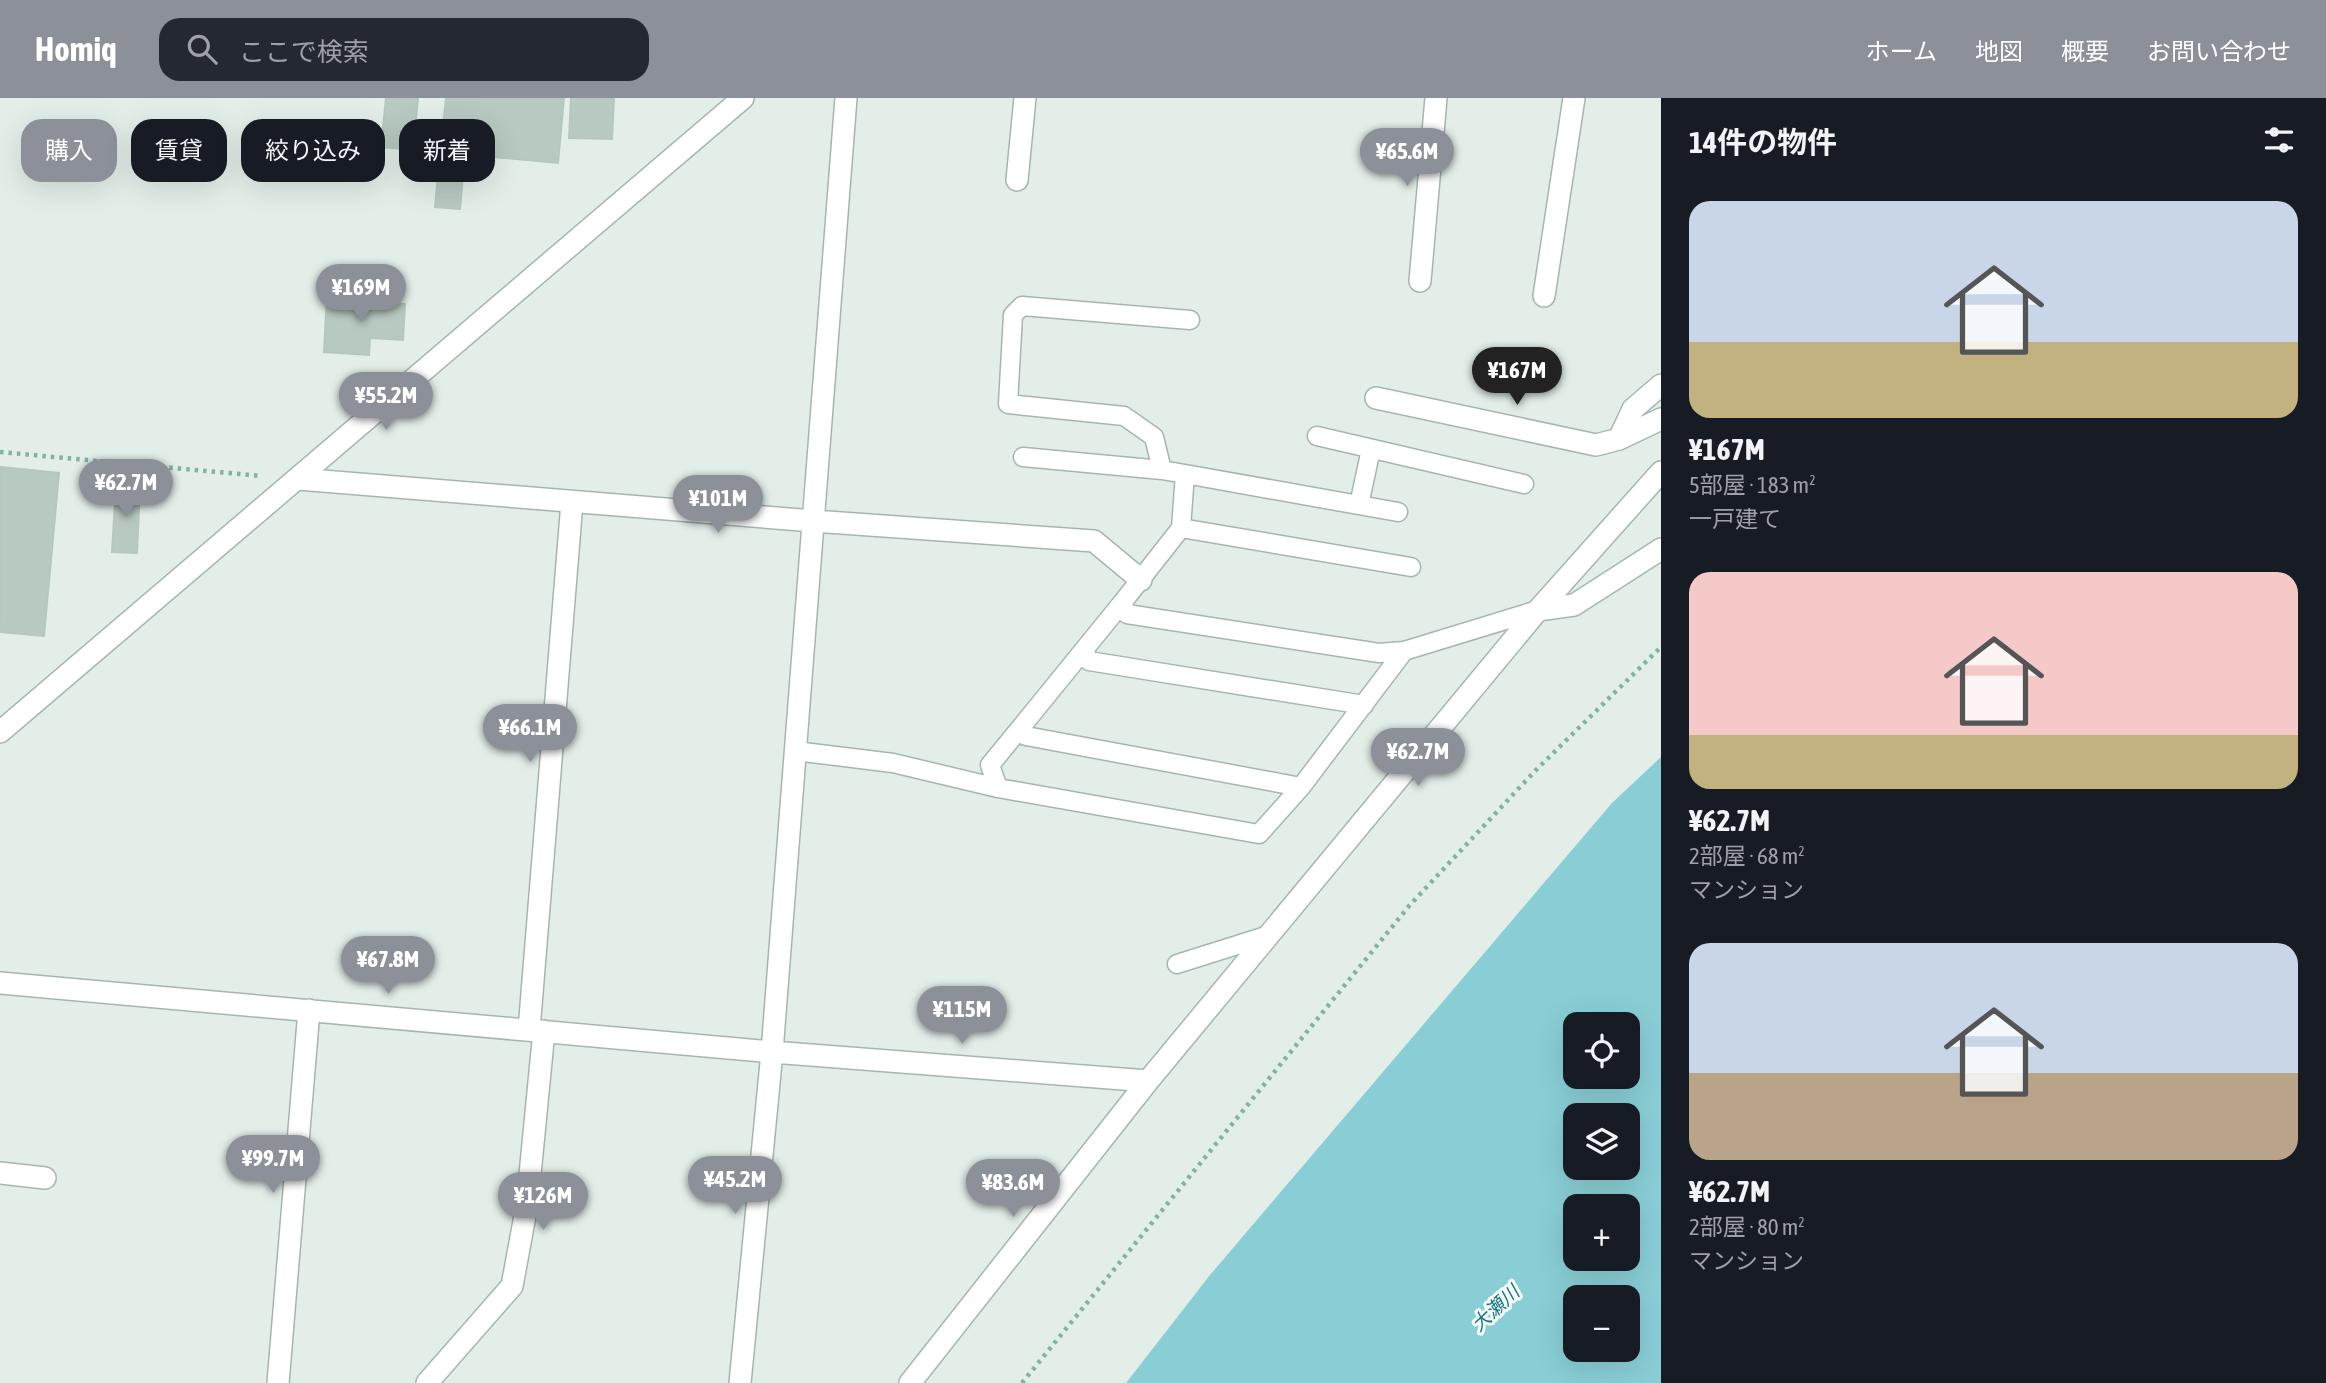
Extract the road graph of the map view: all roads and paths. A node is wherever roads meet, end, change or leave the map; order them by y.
1 (743, 98) edge
2 (846, 98) edge
3 (1025, 98) edge
4 (1436, 98) edge
5 (1574, 98) edge
6 (1017, 180) dead end
7 (1420, 281) dead end
8 (1544, 296) dead end
9 (1190, 320) dead end
10 (1661, 385) edge
11 (1376, 398) dead end
12 (1661, 418) edge
13 (1317, 436) dead end
14 (1619, 439) junction
15 (1371, 449) junction
16 (0, 452) edge
17 (1023, 457) dead end
18 (1162, 470) junction
19 (1661, 472) edge
20 (1185, 474) junction
21 (298, 479) junction
22 (1524, 484) dead end
23 (572, 502) junction
24 (1359, 505) junction
25 (1398, 512) dead end
26 (813, 521) junction
27 (1181, 528) junction
28 (1661, 549) edge
29 (1411, 567) dead end
30 (1141, 580) junction
31 (1122, 603) junction
32 (1538, 610) junction
33 (1661, 646) edge
34 (1084, 650) junction
35 (1404, 651) junction
36 (1364, 705) junction
37 (1022, 726) junction
38 (0, 732) edge
39 (795, 751) junction
40 (998, 788) junction
41 (1301, 788) junction
42 (1269, 935) junction
43 (1177, 964) dead end
44 (0, 983) edge
45 (309, 1010) junction
46 (536, 1031) junction
47 (772, 1052) junction
48 (1148, 1081) junction
49 (0, 1172) edge
50 (45, 1178) dead end
51 (278, 1383) edge
52 (427, 1383) edge
53 (740, 1383) edge
54 (910, 1383) edge
55 (1023, 1383) edge

1 - 21 street
2 - 26 street
3 - 6 street
4 - 7 street
5 - 8 street
9 - 18 lane
10 - 14 street
11 - 14 street
12 - 14 street
13 - 15 lane
15 - 22 lane
15 - 24 lane
16 - 21 path
17 - 18 lane
18 - 20 lane
19 - 32 street
20 - 24 lane
20 - 27 lane
21 - 23 street
21 - 38 street
23 - 26 street
23 - 46 street
24 - 25 lane
26 - 30 street
26 - 39 street
27 - 29 lane
27 - 30 lane
28 - 32 street
30 - 31 lane
31 - 34 lane
31 - 35 lane
32 - 35 lane
32 - 42 street
33 - 55 path
34 - 36 lane
34 - 37 lane
35 - 36 lane
36 - 41 lane
37 - 40 lane
37 - 41 lane
39 - 40 lane
39 - 47 street
40 - 41 lane
42 - 43 lane
42 - 48 street
44 - 45 street
45 - 46 street
45 - 51 street
46 - 47 street
46 - 52 street
47 - 48 street
47 - 53 street
48 - 54 street
49 - 50 street

